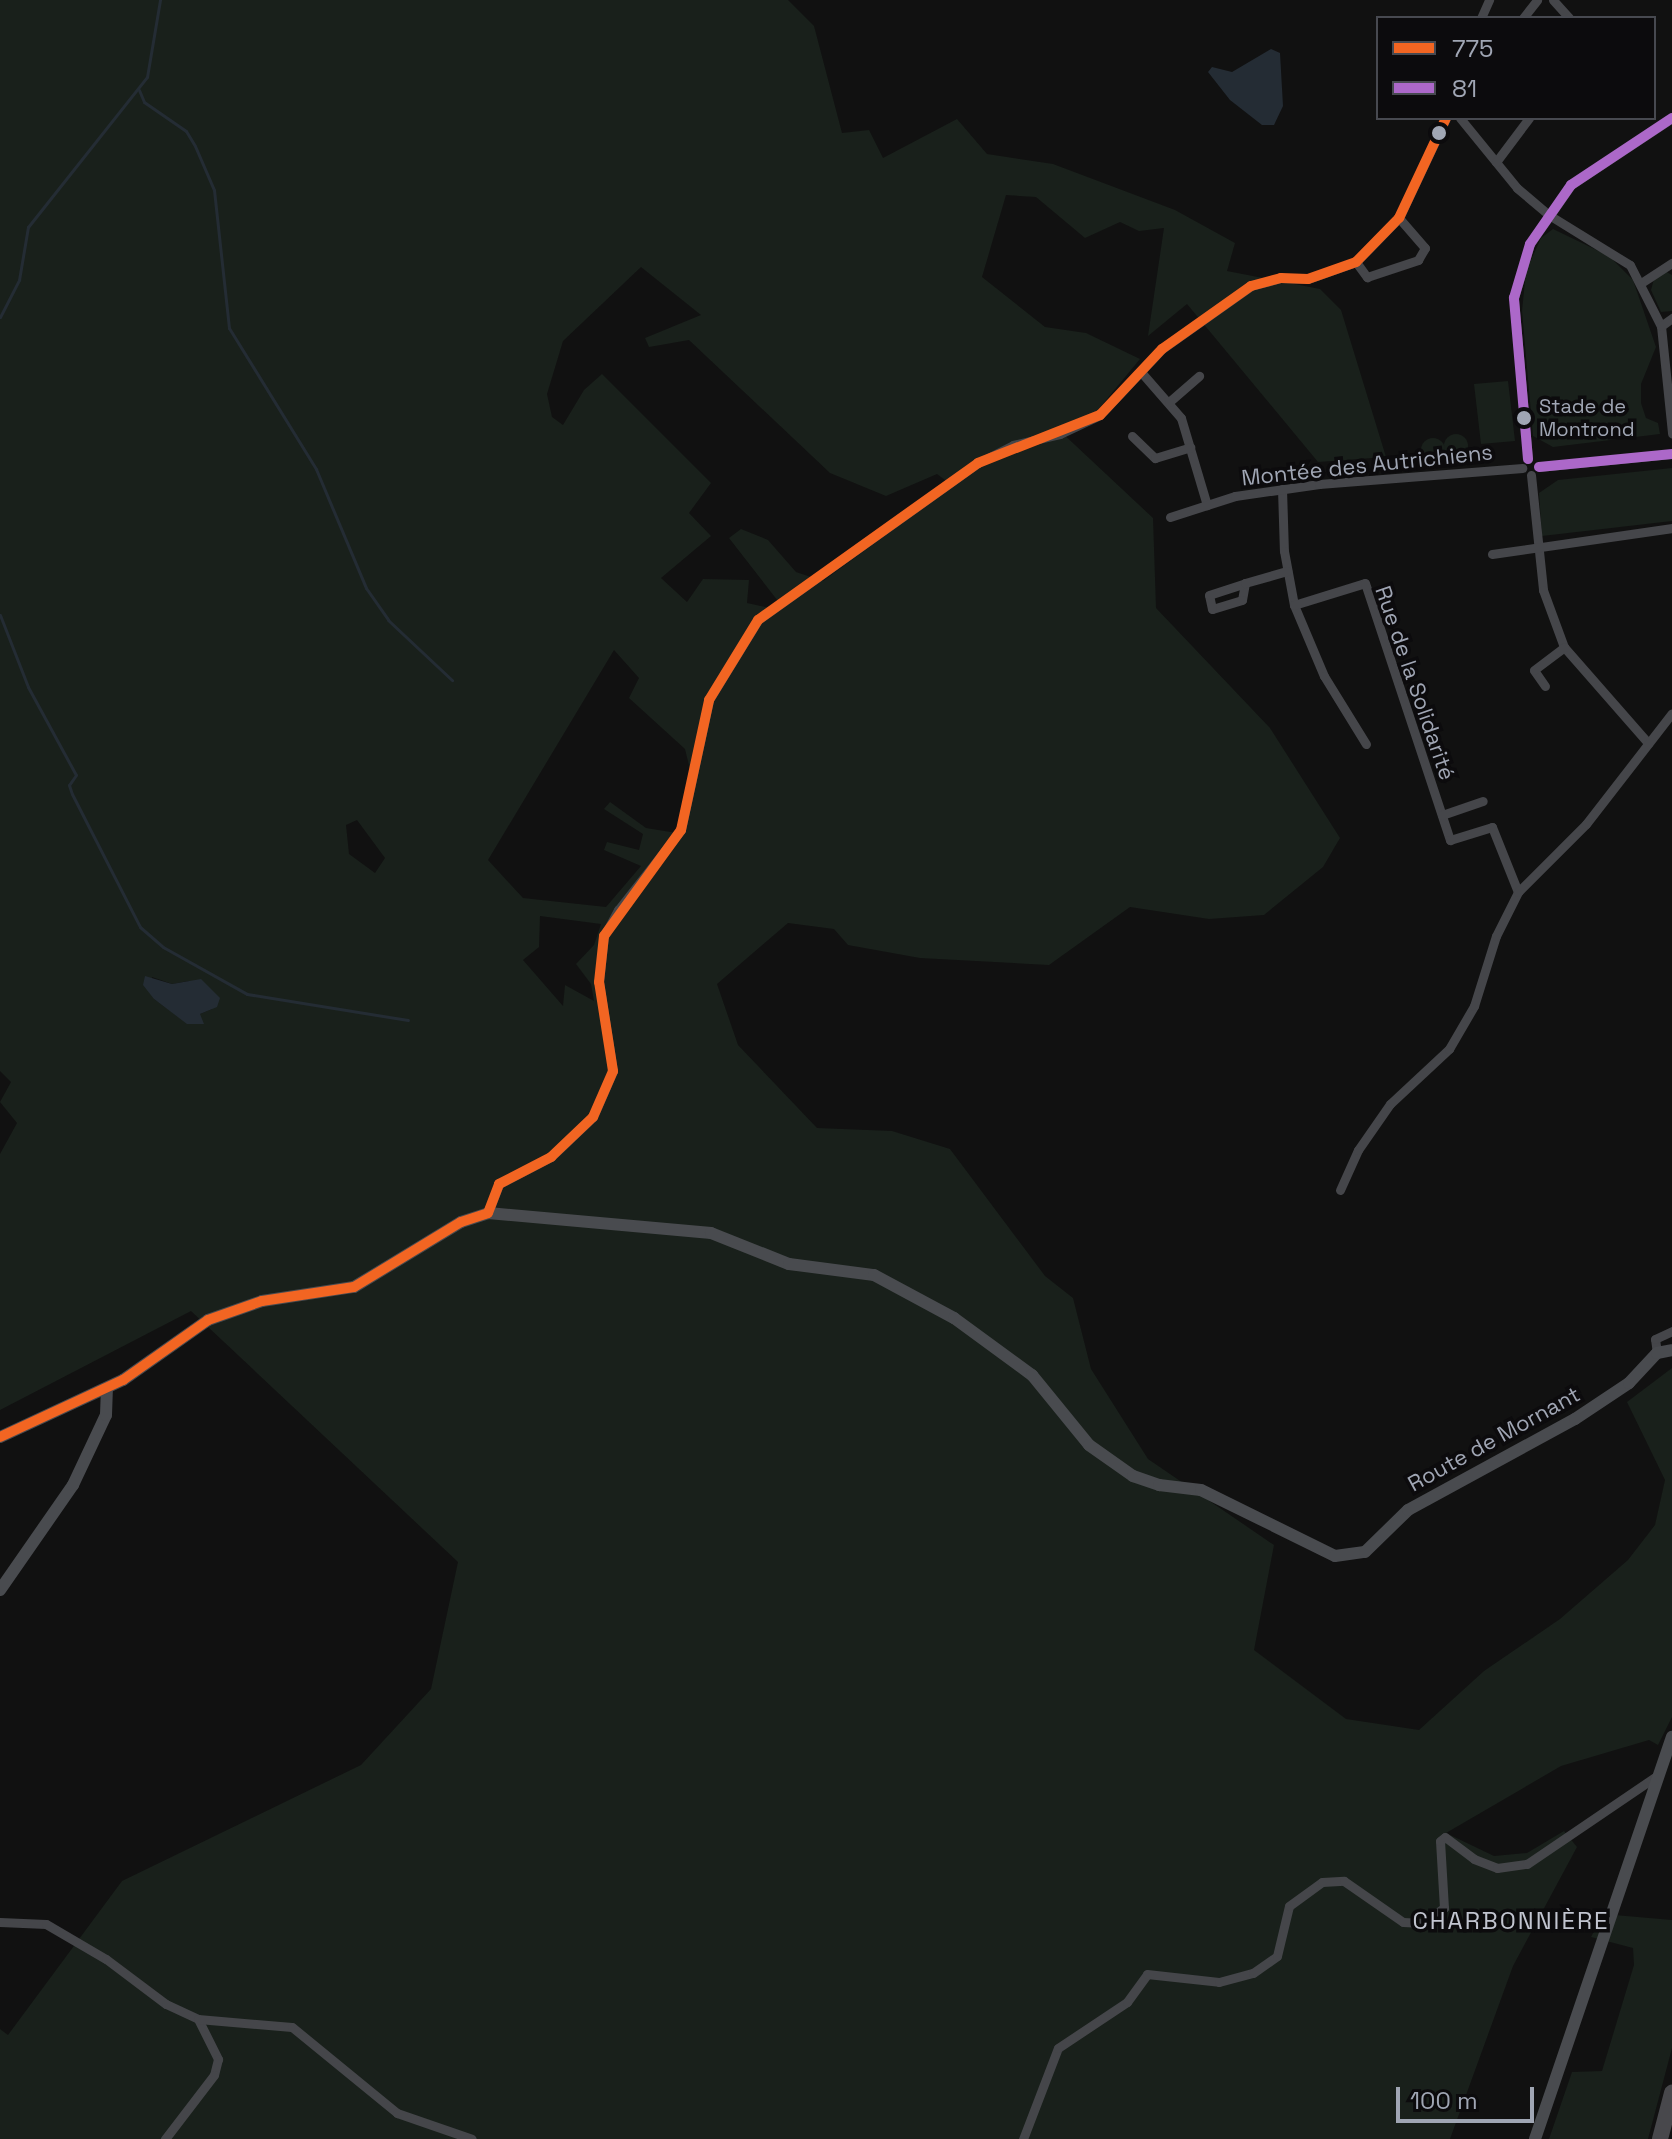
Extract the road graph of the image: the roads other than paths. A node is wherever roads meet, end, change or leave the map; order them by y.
1 (1537, 0) edge
2 (1553, 0) edge
3 (1525, 16) edge
4 (1567, 16) edge
5 (1672, 118) edge
6 (1445, 120) edge
7 (1462, 120) edge
8 (1528, 120) edge
9 (1496, 162) junction
10 (1549, 215) junction
11 (1399, 218) junction
12 (1356, 262) junction
13 (1672, 263) edge
14 (1641, 283) junction
15 (1672, 318) edge
16 (1661, 326) junction
17 (1141, 372) junction
18 (1199, 376) dead end
19 (1169, 402) junction
20 (1672, 433) edge
21 (1132, 436) dead end
22 (1190, 447) junction
23 (1672, 454) edge
24 (1525, 463) junction
25 (1535, 471) junction
26 (1282, 489) junction
27 (1207, 505) junction
28 (1170, 517) dead end
29 (1672, 528) edge
30 (1536, 545) junction
31 (1492, 554) dead end
32 (1287, 571) junction
33 (1245, 583) dead end
34 (1294, 605) junction
35 (1564, 647) junction
36 (1545, 686) dead end
37 (1672, 713) edge
38 (1648, 743) junction
39 (1366, 744) dead end
40 (1483, 801) dead end
41 (1442, 815) junction
42 (1518, 892) junction
43 (1340, 1190) dead end
44 (488, 1213) junction
45 (1672, 1331) edge
46 (1672, 1350) edge
47 (1657, 1353) junction
48 (107, 1388) junction
49 (0, 1437) edge
50 (0, 1590) edge
51 (1672, 1737) edge
52 (1658, 1775) junction
53 (0, 1922) edge
54 (198, 2019) junction
55 (1672, 2093) edge
56 (165, 2139) edge
57 (472, 2139) edge
58 (1023, 2139) edge
59 (1535, 2139) edge
60 (1660, 2139) edge

1 - 3 street
2 - 4 street
5 - 10 street
6 - 11 street
7 - 9 street
8 - 9 street
9 - 10 street
10 - 14 street
10 - 24 street
11 - 12 street
11 - 12 street
12 - 17 street
13 - 14 street
14 - 16 street
15 - 16 street
16 - 20 street
17 - 19 street
17 - 44 street
18 - 19 street
19 - 22 street
21 - 22 street
22 - 27 street
23 - 25 street
24 - 25 street
24 - 26 street, Montée des Autrichiens
25 - 30 street
26 - 27 street, Montée des Autrichiens
26 - 32 street
27 - 28 street, Montée des Autrichiens
29 - 30 street
30 - 31 street
30 - 35 street
32 - 33 street
32 - 34 street
34 - 39 street
34 - 41 street, Rue de la Solidarité
35 - 36 street
35 - 38 street
37 - 38 street
38 - 42 street
40 - 41 street
41 - 42 street
42 - 43 street
44 - 47 main road, Route de Mornant
44 - 48 main road, Route de Mornant
45 - 47 street
46 - 47 main road
48 - 49 main road, Route de Mornant
48 - 50 main road
51 - 52 main road
52 - 58 street
52 - 59 main road
53 - 54 street
54 - 56 street
54 - 57 street
55 - 60 highway

